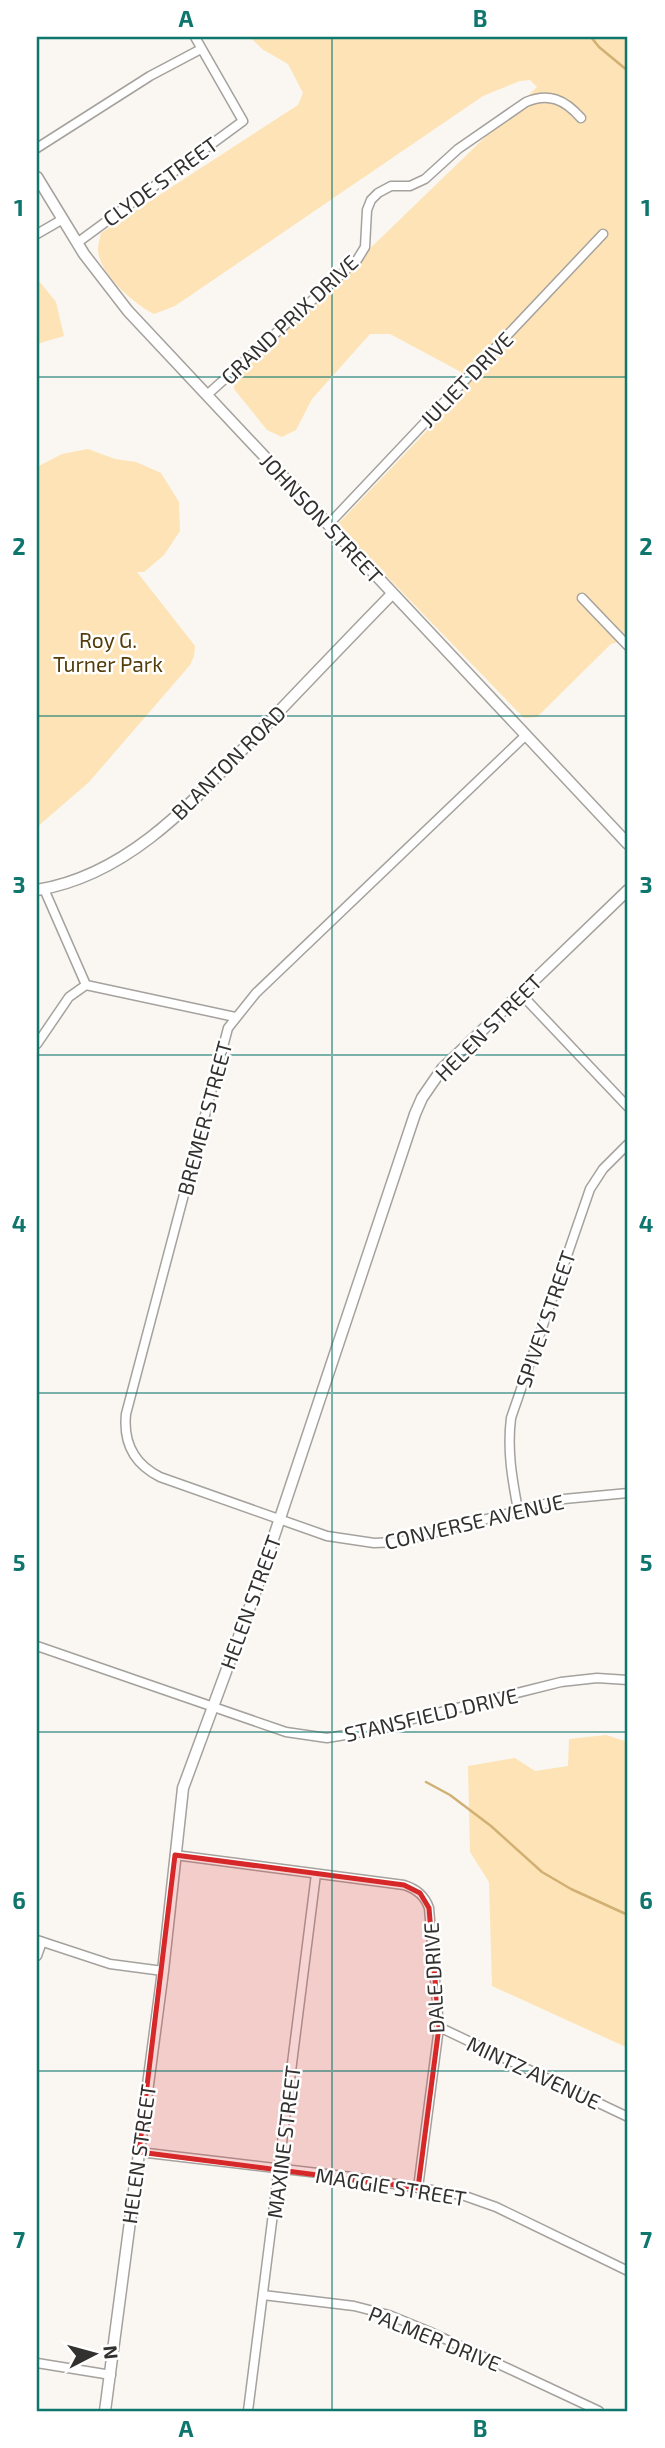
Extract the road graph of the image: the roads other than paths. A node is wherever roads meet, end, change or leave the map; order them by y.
1 (195, 37) edge
2 (201, 49) junction
3 (581, 118) dead end
4 (37, 148) edge
5 (37, 177) edge
6 (63, 219) junction
7 (37, 234) edge
8 (603, 234) dead end
9 (78, 243) junction
10 (208, 394) junction
11 (328, 524) junction
12 (392, 594) junction
13 (582, 598) dead end
14 (628, 646) edge
15 (526, 735) junction
16 (628, 844) edge
17 (40, 890) edge
18 (628, 890) edge
19 (86, 985) junction
20 (520, 993) junction
21 (235, 1017) junction
22 (37, 1044) edge
23 (628, 1107) edge
24 (628, 1144) edge
25 (628, 1493) edge
26 (518, 1510) junction
27 (281, 1519) junction
28 (37, 1646) edge
29 (628, 1680) edge
30 (211, 1708) junction
31 (175, 1855) junction
32 (316, 1874) junction
33 (39, 1941) edge
34 (37, 1956) edge
35 (163, 1971) junction
36 (439, 2027) junction
37 (628, 2117) edge
38 (139, 2152) junction
39 (279, 2169) junction
40 (418, 2188) junction
41 (628, 2271) edge
42 (263, 2295) junction
43 (37, 2362) edge
44 (111, 2375) junction
45 (105, 2411) edge
46 (248, 2411) edge
47 (599, 2411) edge

1 - 2 street
2 - 4 street
2 - 9 street, CLYDE STREET
3 - 10 street, GRAND PRIX DRIVE
5 - 6 street, JOHNSON STREET
6 - 7 street
6 - 9 street, JOHNSON STREET
8 - 11 street, JULIET DRIVE
9 - 10 street, JOHNSON STREET
10 - 11 street, JOHNSON STREET
11 - 12 street, JOHNSON STREET
12 - 15 street, JOHNSON STREET
12 - 17 street, BLANTON ROAD
13 - 14 street
15 - 16 street, JOHNSON STREET
15 - 21 street, BREMER STREET
17 - 19 street
18 - 20 street, HELEN STREET
19 - 21 street
19 - 22 street
20 - 23 street
20 - 27 street, HELEN STREET
21 - 27 street, BREMER STREET
24 - 26 street, SPIVEY STREET
25 - 26 street, CONVERSE AVENUE
26 - 27 street, CONVERSE AVENUE
27 - 30 street, HELEN STREET
28 - 30 street, STANSFIELD DRIVE
29 - 30 street, STANSFIELD DRIVE
30 - 31 street, HELEN STREET
31 - 32 street, DALE DRIVE
31 - 35 street, HELEN STREET
32 - 36 street, DALE DRIVE
32 - 39 street, MAXINE STREET
33 - 34 street
33 - 35 street
35 - 38 street, HELEN STREET
36 - 37 street, MINTZ AVENUE
36 - 40 street, DALE DRIVE
38 - 39 street, MAGGIE STREET
38 - 44 street, HELEN STREET
39 - 40 street, MAGGIE STREET
39 - 42 street, MAXINE STREET
40 - 41 street, MAGGIE STREET
42 - 46 street, MAXINE STREET
42 - 47 street, PALMER DRIVE
43 - 44 street
44 - 45 street, HELEN STREET

